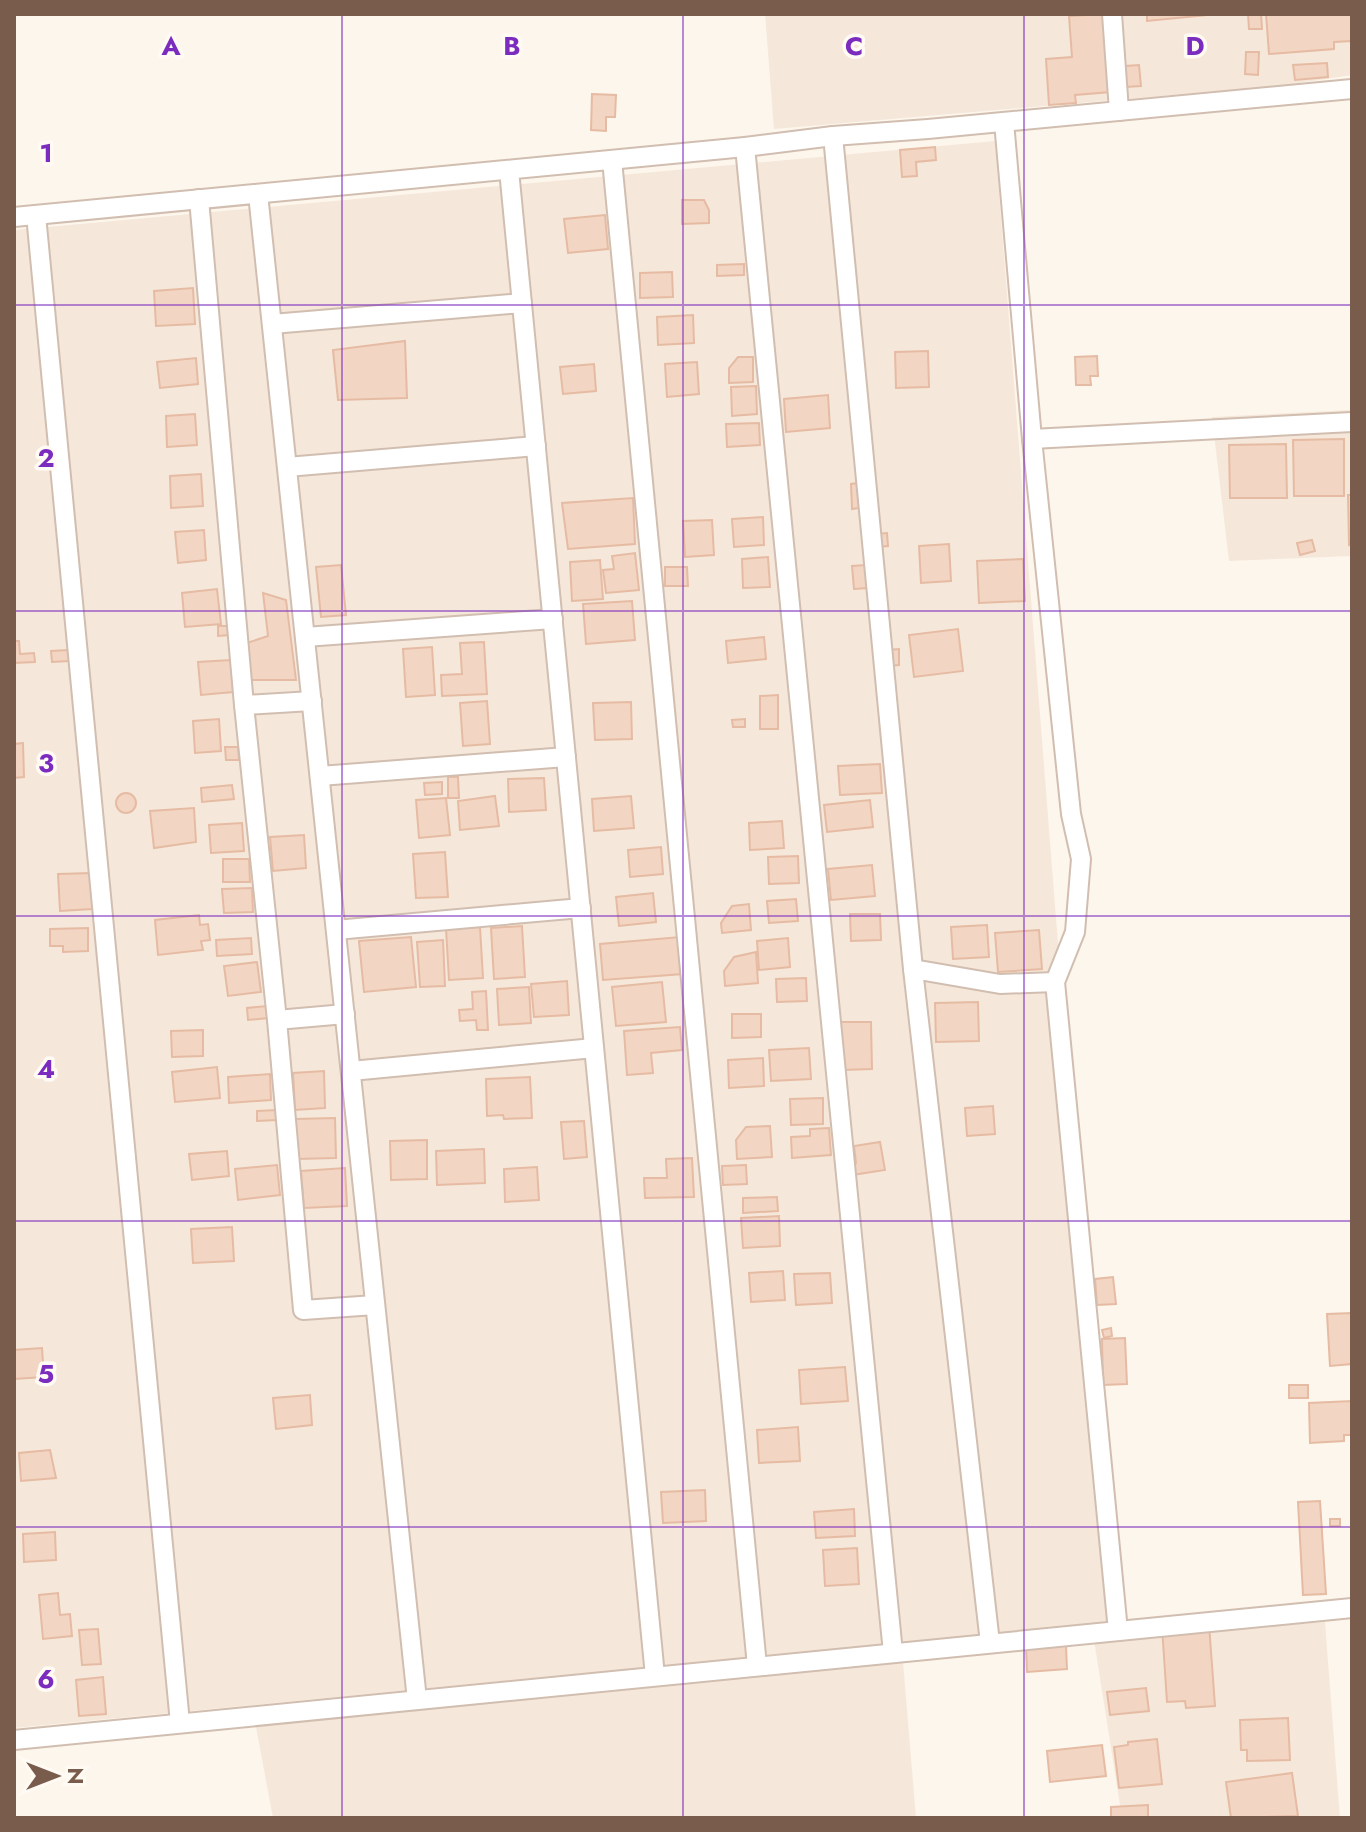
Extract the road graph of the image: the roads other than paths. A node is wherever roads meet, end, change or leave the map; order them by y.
1 (1112, 14) edge
2 (1352, 89) edge
3 (1119, 111) junction
4 (1004, 122) junction
5 (833, 136) junction
6 (745, 147) junction
7 (612, 160) junction
8 (509, 170) junction
9 (258, 194) junction
10 (199, 199) junction
11 (36, 215) junction
12 (14, 217) edge
13 (522, 303) junction
14 (272, 324) junction
15 (1352, 422) edge
16 (1032, 439) junction
17 (536, 446) junction
18 (287, 467) junction
19 (553, 619) junction
20 (305, 637) junction
21 (312, 701) junction
22 (244, 705) junction
23 (566, 757) junction
24 (320, 776) junction
25 (581, 908) junction
26 (336, 930) junction
27 (913, 969) junction
28 (1055, 982) junction
29 (345, 1014) junction
30 (277, 1020) junction
31 (594, 1048) junction
32 (351, 1071) junction
33 (375, 1305) junction
34 (1352, 1608) edge
35 (1118, 1631) junction
36 (990, 1643) junction
37 (893, 1653) junction
38 (757, 1666) junction
39 (655, 1676) junction
40 (417, 1700) junction
41 (180, 1723) junction
42 (14, 1740) edge

1 - 3 street
2 - 3 street
3 - 4 street
4 - 5 street
4 - 16 street
5 - 6 street
5 - 27 street
6 - 7 street
6 - 37 street
7 - 8 street
7 - 38 street
8 - 9 street
8 - 13 street
9 - 10 street
9 - 14 street
10 - 11 street
10 - 22 street
11 - 12 street
11 - 41 street
13 - 14 street
13 - 17 street
14 - 18 street
15 - 16 street
16 - 28 street
17 - 18 street
17 - 19 street
18 - 20 street
19 - 20 street
19 - 23 street
20 - 21 street
21 - 22 street
21 - 24 street
22 - 30 street
23 - 24 street
23 - 25 street
24 - 26 street
25 - 26 street
25 - 31 street
26 - 29 street
27 - 28 street
27 - 36 street
28 - 35 street
29 - 30 street
29 - 32 street
30 - 33 street
31 - 32 street
31 - 39 street
32 - 33 street
33 - 40 street
34 - 35 street
35 - 36 street
36 - 37 street
37 - 38 street
38 - 39 street
39 - 40 street
40 - 41 street
41 - 42 street

